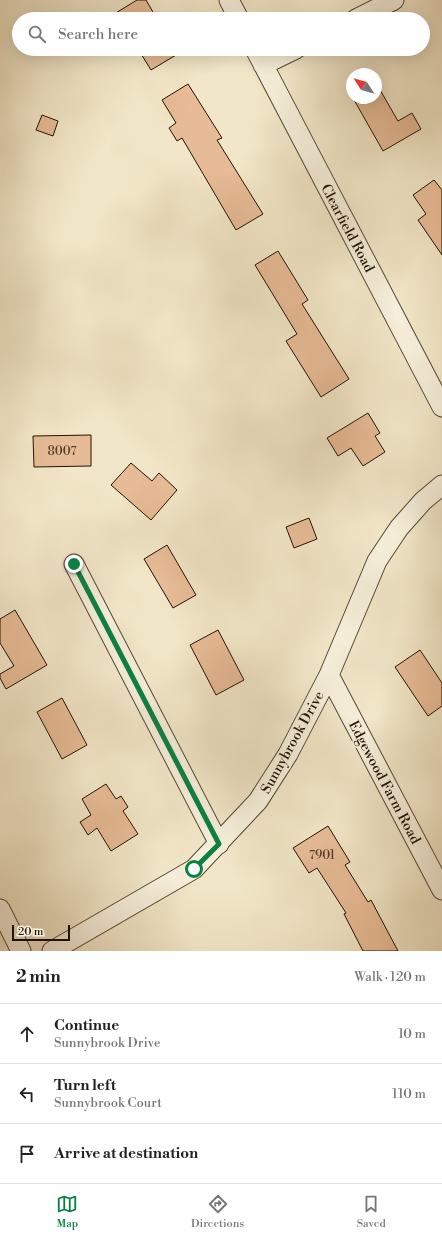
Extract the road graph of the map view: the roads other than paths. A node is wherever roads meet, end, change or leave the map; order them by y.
1 (229, 0) edge
2 (394, 0) edge
3 (235, 12) edge
4 (370, 12) edge
5 (259, 57) edge
6 (442, 407) edge
7 (442, 485) edge
8 (74, 564) dead end
9 (329, 675) junction
10 (219, 844) junction
11 (442, 890) edge
12 (0, 909) edge
13 (21, 951) edge
14 (52, 951) edge

1 - 3 street
2 - 4 street
5 - 6 street, Clearfield Road
7 - 9 street, Sunnybrook Drive
8 - 10 street
9 - 10 street, Sunnybrook Drive
9 - 11 street, Edgewood Farm Road
10 - 14 street, Sunnybrook Drive
12 - 13 street

